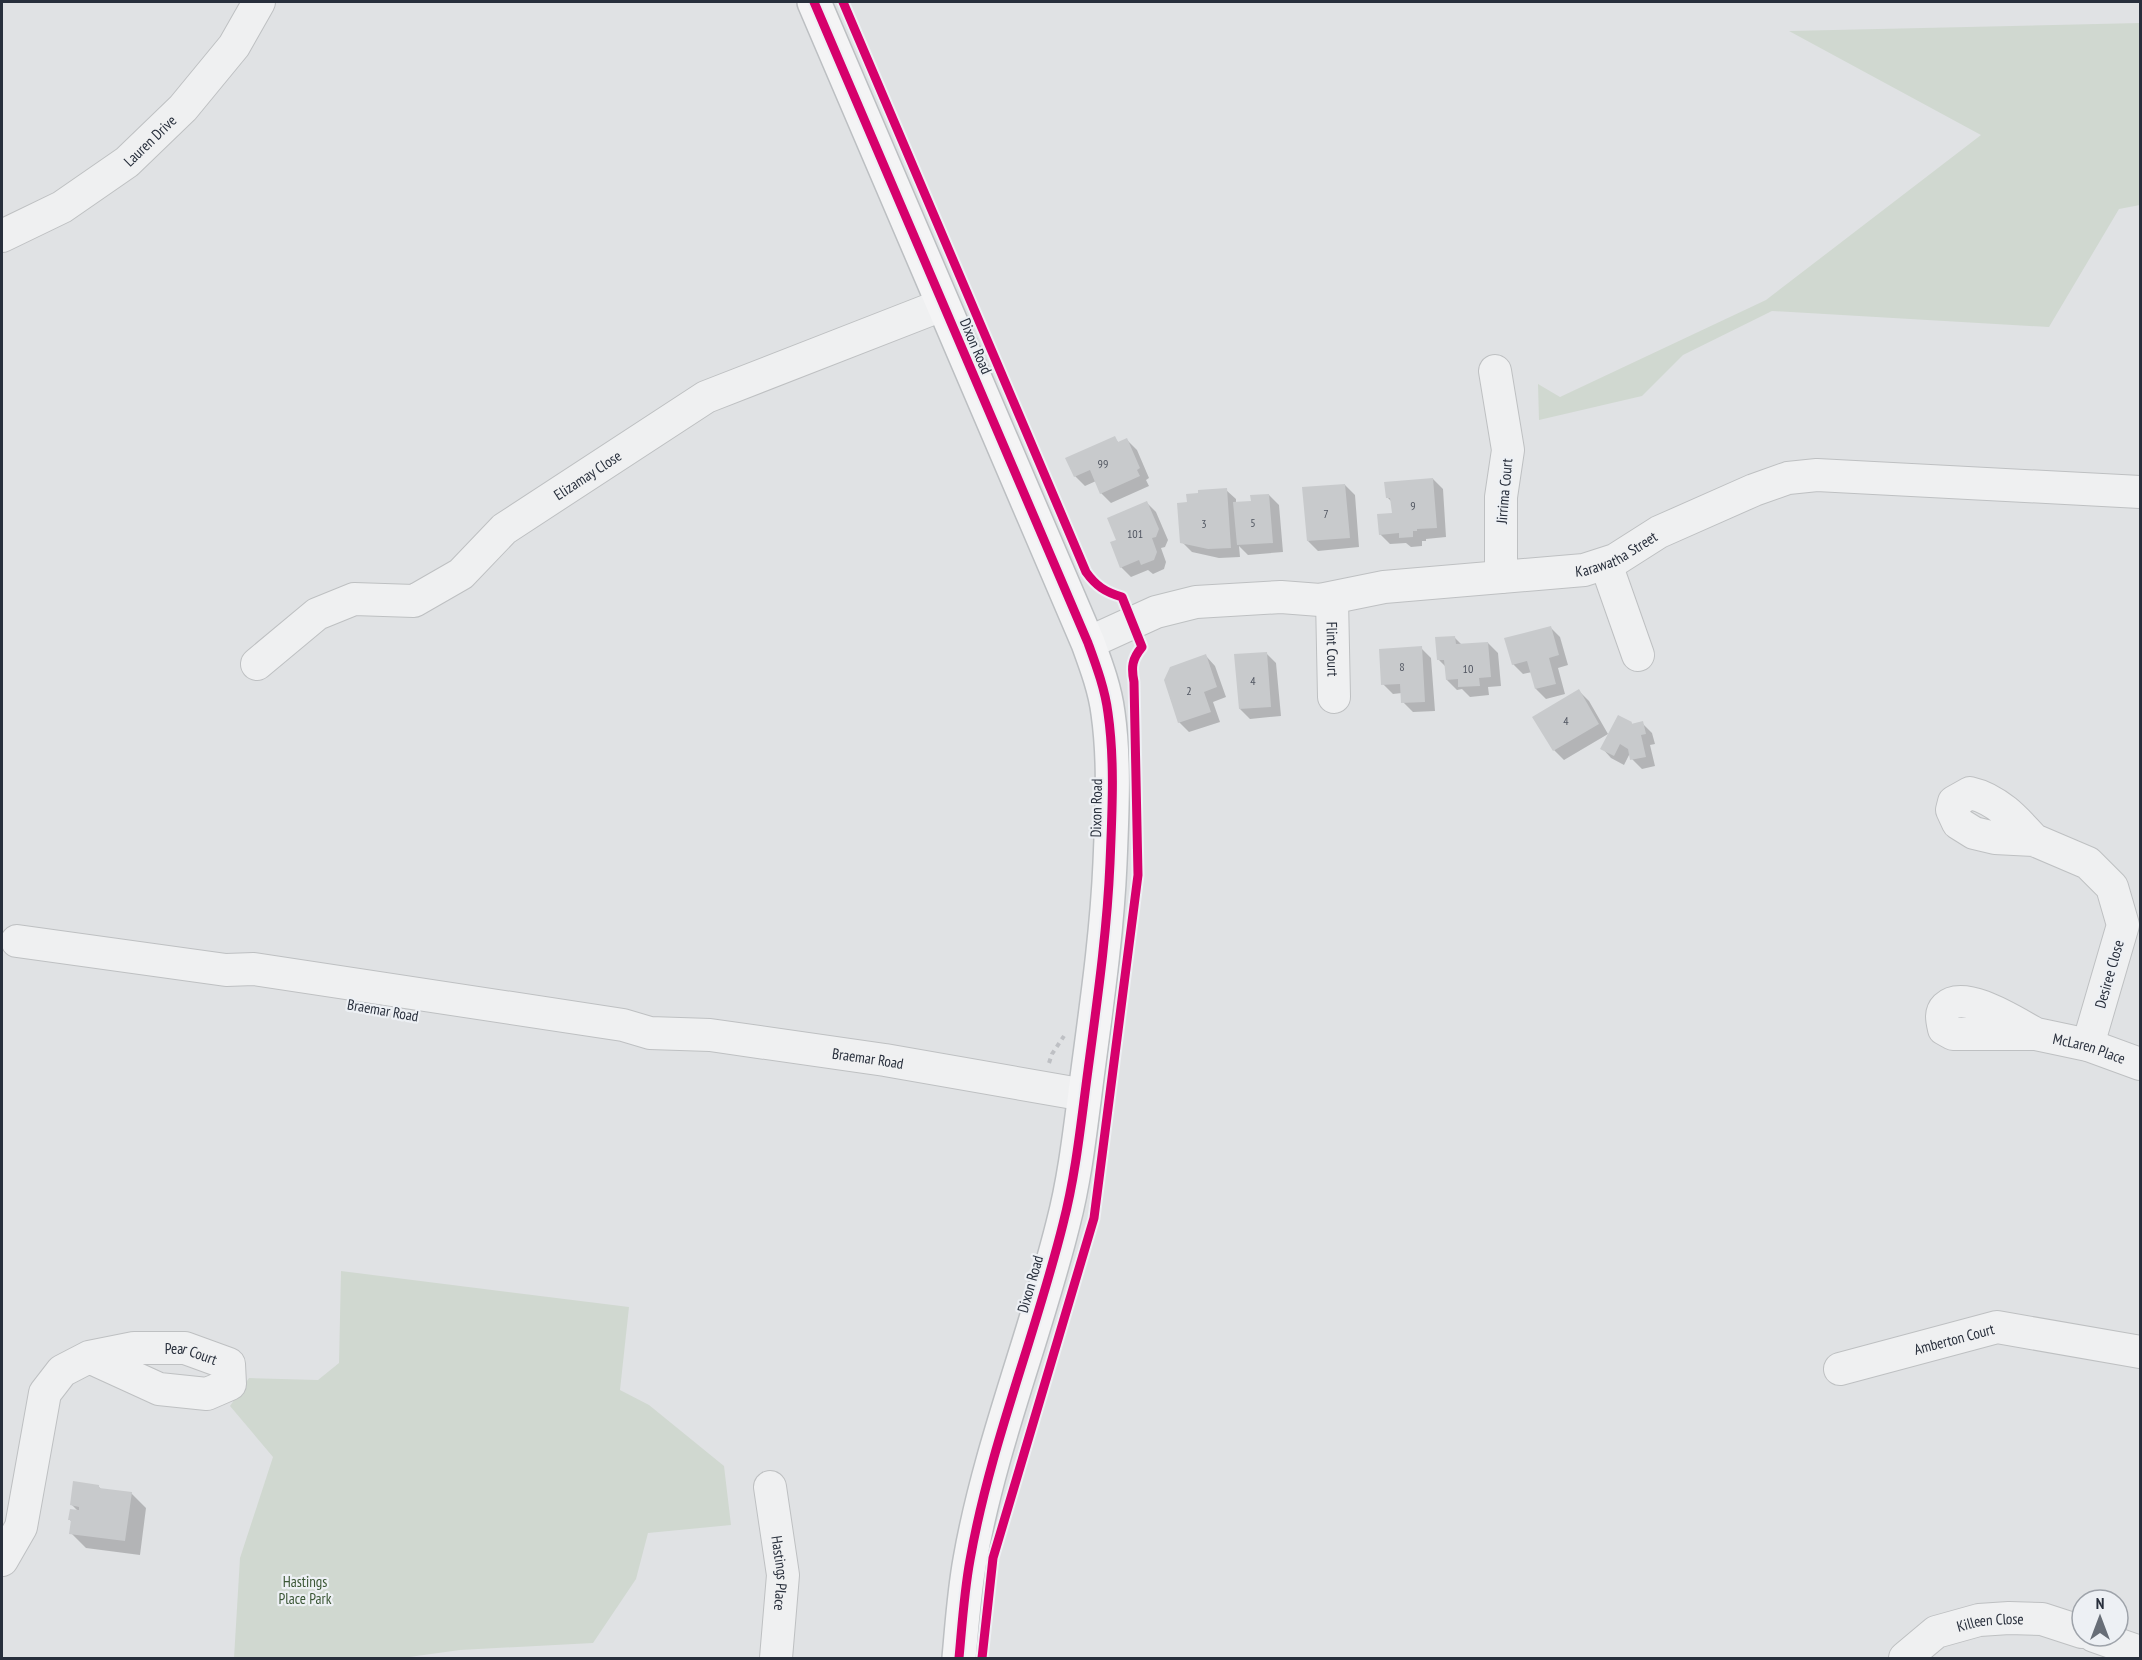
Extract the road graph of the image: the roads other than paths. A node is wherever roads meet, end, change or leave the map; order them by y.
1 (259, 2) edge
2 (814, 2) edge
3 (2, 236) edge
4 (942, 305) junction
5 (1495, 371) dead end
6 (2140, 492) edge
7 (1606, 564) junction
8 (1501, 577) junction
9 (1332, 599) junction
10 (1088, 643) junction
11 (1638, 655) dead end
12 (257, 664) dead end
13 (1334, 698) dead end
14 (2034, 840) dead end
15 (17, 941) dead end
16 (2036, 1034) dead end
17 (2088, 1045) junction
18 (2140, 1064) edge
19 (1084, 1095) junction
20 (2140, 1352) edge
21 (89, 1357) dead end
22 (1840, 1369) dead end
23 (770, 1487) dead end
24 (2, 1560) edge
25 (2070, 1628) edge
26 (1897, 1658) edge
27 (776, 1659) edge
28 (959, 1659) edge

1 - 3 street, Lauren Drive
2 - 4 main road, Dixon Road
4 - 10 main road, Dixon Road
4 - 12 street, Elizamay Close
5 - 8 street, Jirrima Court
6 - 7 street, Karawatha Street
7 - 8 street, Karawatha Street
7 - 11 street
8 - 9 street, Karawatha Street
9 - 10 street, Karawatha Street
9 - 13 street, Flint Court
10 - 19 main road, Dixon Road
14 - 17 street, Desiree Close
15 - 19 street, Braemar Road
16 - 17 street, McLaren Place
17 - 18 street, McLaren Place
19 - 28 main road, Dixon Road
20 - 22 street, Amberton Court
21 - 24 street
23 - 27 street, Hastings Place
25 - 26 street, Killeen Close

